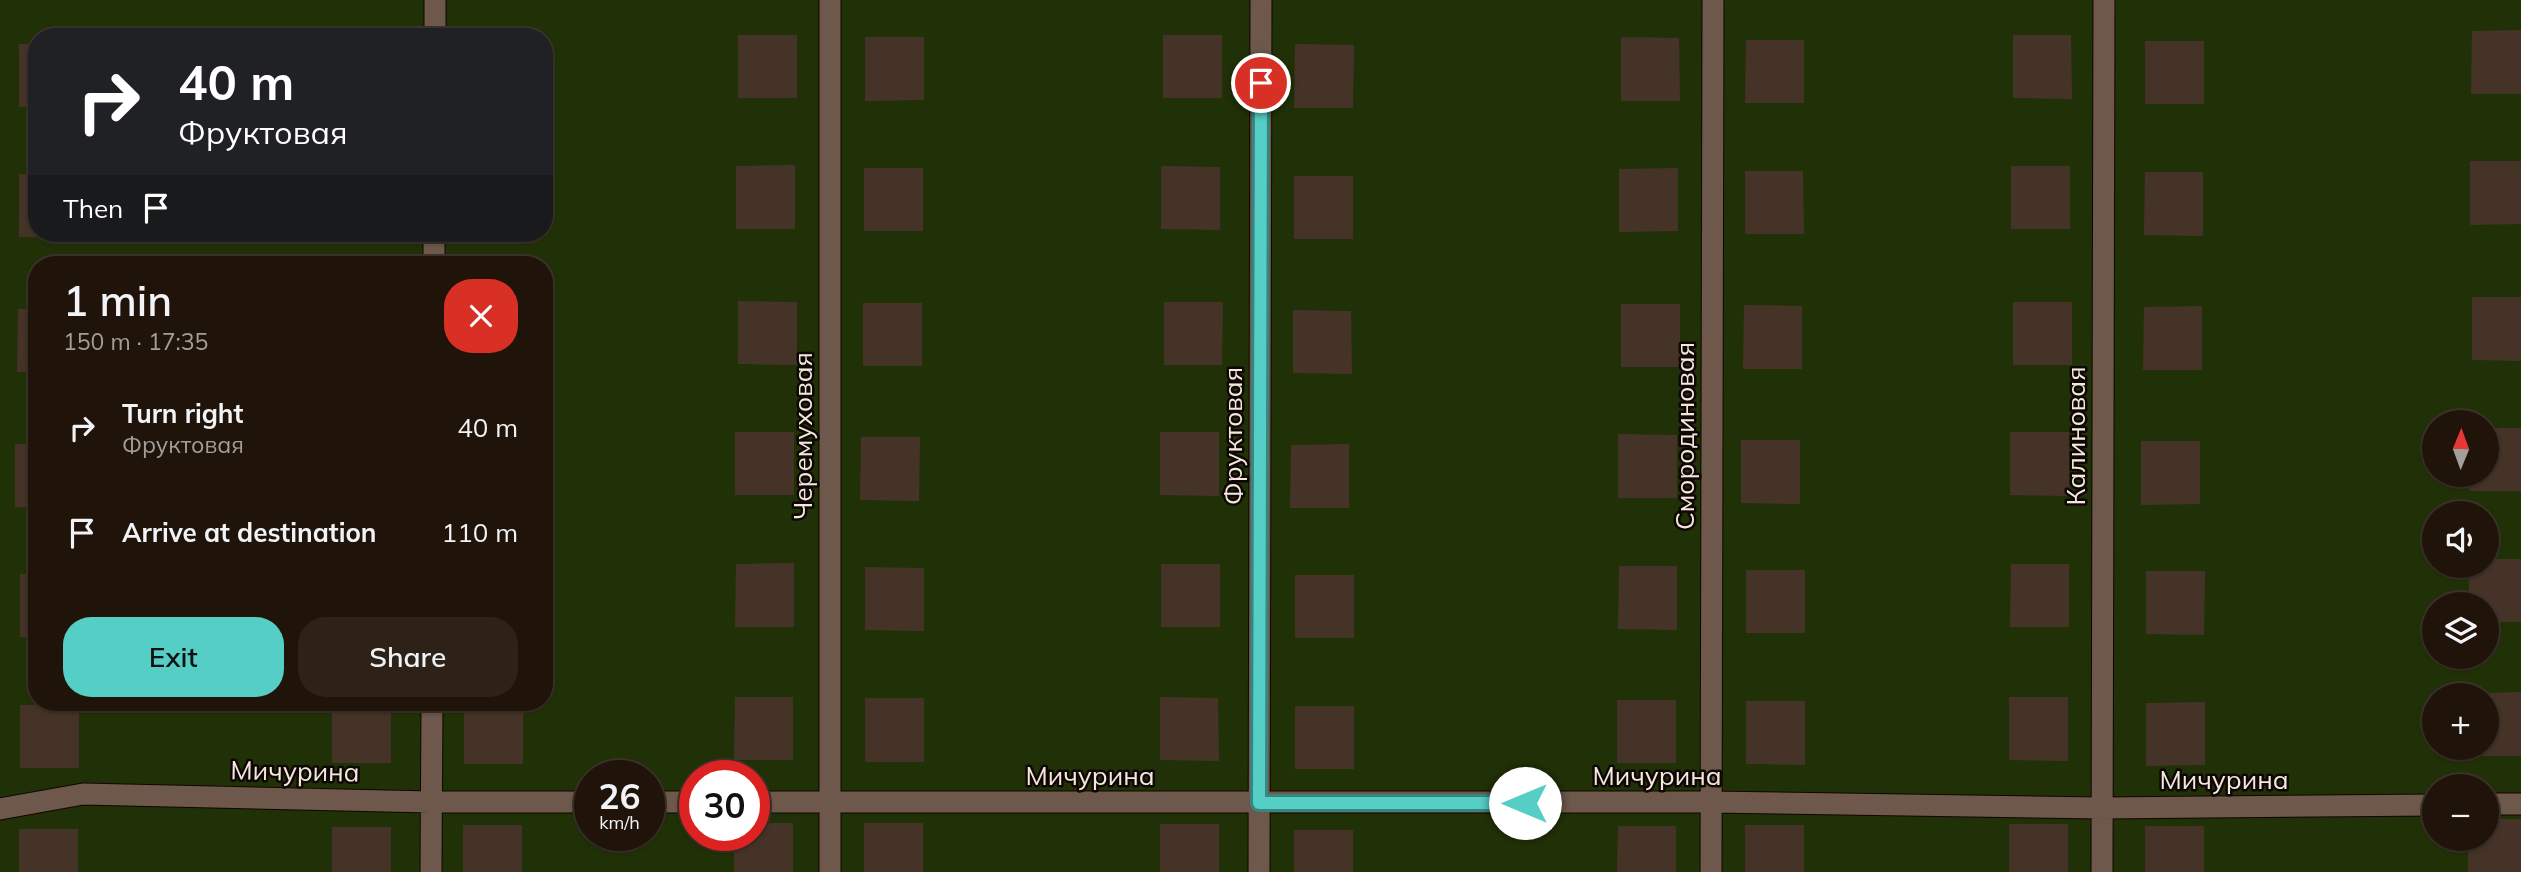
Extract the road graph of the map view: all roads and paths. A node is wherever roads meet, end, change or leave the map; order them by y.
1 (435, 0) edge
2 (830, 0) edge
3 (1261, 0) edge
4 (1713, 0) edge
5 (2104, 0) edge
6 (435, 28) edge
7 (432, 711) edge
8 (431, 802) junction
9 (574, 802) edge
10 (770, 802) edge
11 (830, 802) junction
12 (1711, 802) junction
13 (1259, 803) junction
14 (2499, 804) edge
15 (2521, 804) edge
16 (2422, 805) edge
17 (2102, 808) junction
18 (0, 809) edge
19 (431, 872) edge
20 (830, 872) edge
21 (1259, 872) edge
22 (1711, 872) edge
23 (2102, 872) edge

1 - 6 street
2 - 11 street, Черемуховая
3 - 13 street, Фруктовая
4 - 12 street, Смородиновая
5 - 17 street, Калиновая
7 - 8 street
8 - 9 street, Мичурина
8 - 18 street, Мичурина
8 - 19 street
10 - 11 street, Мичурина
11 - 13 street, Мичурина
11 - 20 street, Черемуховая
12 - 13 street, Мичурина
12 - 17 street, Мичурина
12 - 22 street, Смородиновая
13 - 21 street, Фруктовая
14 - 15 street
16 - 17 street, Мичурина
17 - 23 street, Калиновая

